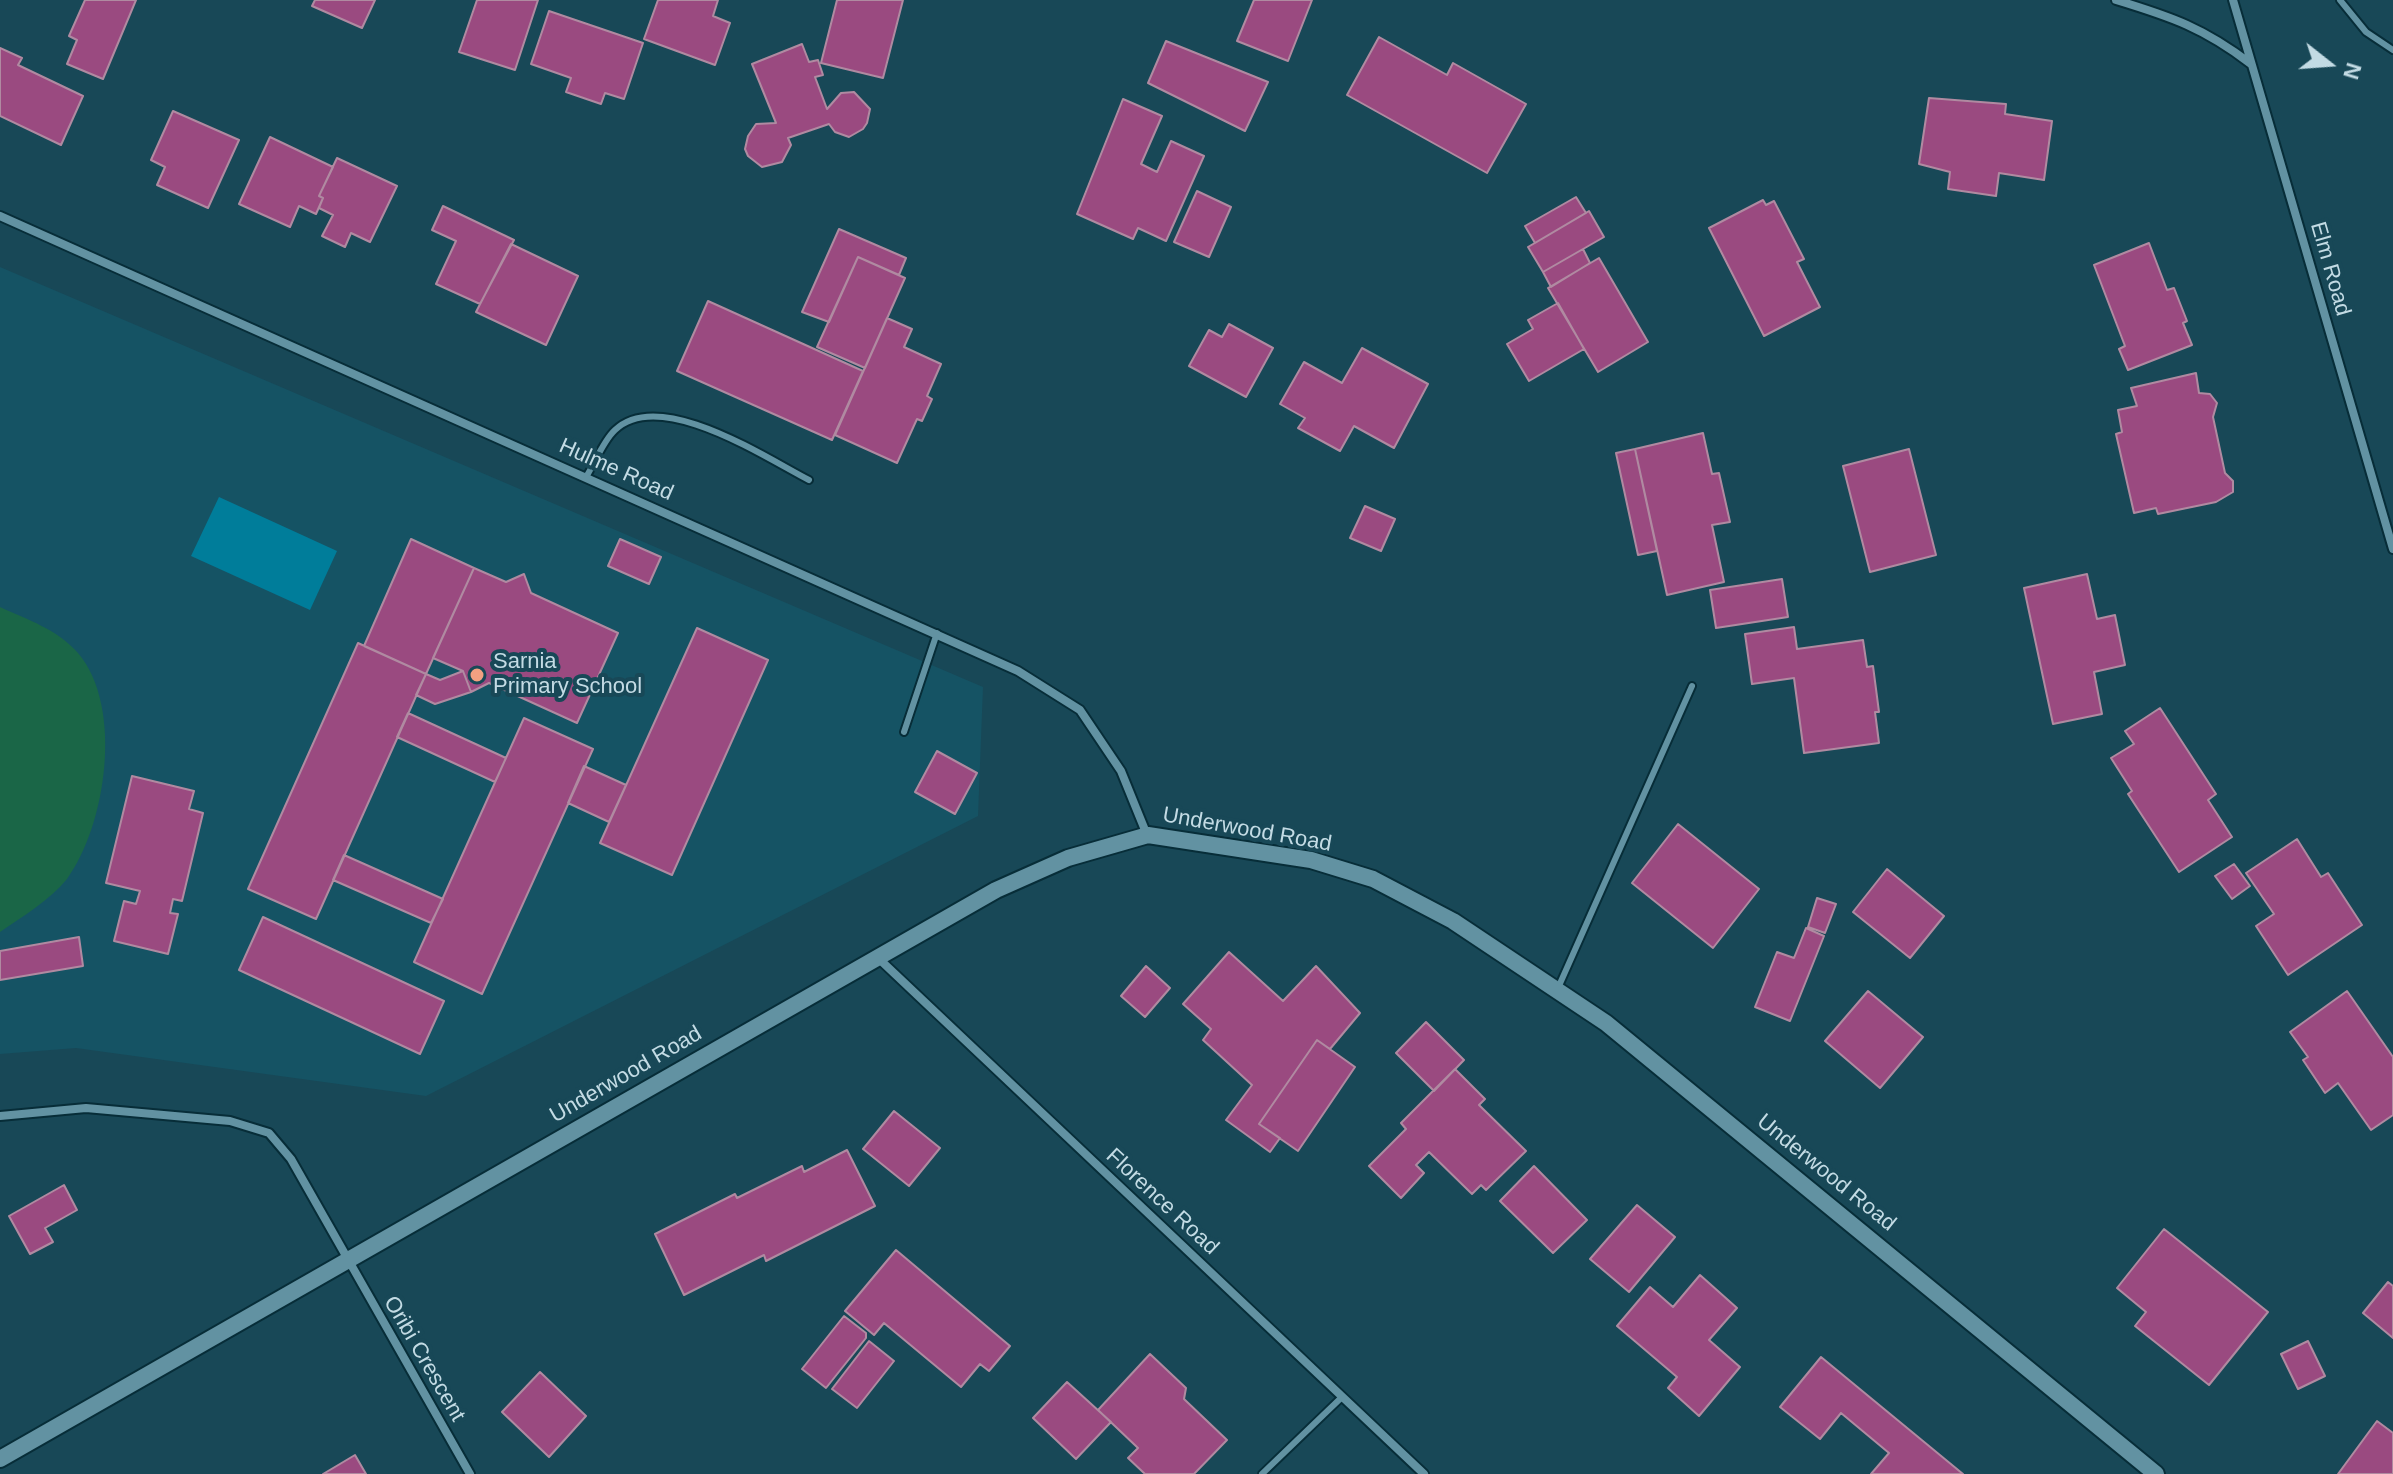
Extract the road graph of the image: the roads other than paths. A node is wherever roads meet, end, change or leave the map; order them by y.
1 (2116, 0) edge
2 (2233, 0) edge
3 (2340, 0) edge
4 (2393, 50) edge
5 (2252, 65) junction
6 (0, 216) edge
7 (586, 477) junction
8 (809, 480) dead end
9 (2393, 549) edge
10 (937, 633) junction
11 (1692, 686) dead end
12 (904, 732) dead end
13 (1148, 835) junction
14 (876, 956) junction
15 (1558, 988) junction
16 (0, 1116) edge
17 (346, 1262) junction
18 (1342, 1397) junction
19 (0, 1459) edge
20 (470, 1474) edge
21 (1262, 1474) edge
22 (1424, 1474) edge
23 (2156, 1474) edge

1 - 5 street
2 - 5 street, Elm Road
3 - 4 lane
5 - 9 street, Elm Road
6 - 7 street, Hulme Road
7 - 8 lane
7 - 10 street, Hulme Road
10 - 12 lane
10 - 13 street, Hulme Road
11 - 15 lane
13 - 14 main road, Underwood Road
13 - 15 main road, Underwood Road
14 - 17 main road, Underwood Road
14 - 18 street, Florence Road
15 - 23 main road, Underwood Road
16 - 17 street, Oribi Crescent
17 - 19 main road, Underwood Road
17 - 20 street, Oribi Crescent
18 - 21 lane
18 - 22 street, Florence Road

